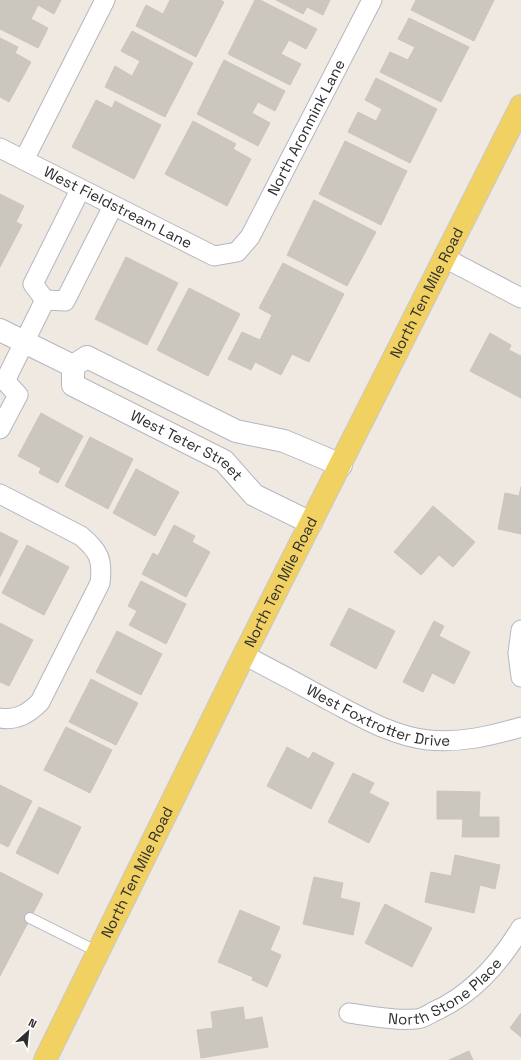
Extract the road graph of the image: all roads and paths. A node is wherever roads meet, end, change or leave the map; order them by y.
1 (105, 0) edge
2 (372, 0) edge
3 (521, 106) edge
4 (0, 148) edge
5 (24, 160) junction
6 (80, 190) junction
7 (113, 206) junction
8 (237, 252) joint
9 (445, 258) junction
10 (521, 298) edge
11 (44, 300) junction
12 (0, 330) edge
13 (24, 342) junction
14 (73, 366) junction
15 (3, 380) edge
16 (0, 429) edge
17 (340, 465) junction
18 (0, 494) edge
19 (311, 523) junction
20 (521, 630) edge
21 (244, 655) junction
22 (521, 677) edge
23 (8, 718) edge
24 (521, 726) edge
25 (30, 918) dead end
26 (521, 928) edge
27 (98, 952) junction
28 (349, 1013) dead end
29 (45, 1060) edge

1 - 5 street
2 - 8 street, North Aronmink Lane
3 - 9 main road, North Ten Mile Road
4 - 5 street, West Fieldstream Lane
5 - 6 street, West Fieldstream Lane
6 - 7 street, West Fieldstream Lane
6 - 11 street
7 - 8 street, West Fieldstream Lane
7 - 11 street
9 - 10 street
9 - 17 main road, North Ten Mile Road
11 - 13 street
12 - 13 street
13 - 14 street
13 - 15 street
14 - 17 street
14 - 19 street, West Teter Street
15 - 16 street
17 - 19 main road, North Ten Mile Road
18 - 23 street
19 - 21 main road, North Ten Mile Road
20 - 22 street
21 - 24 street, West Foxtrotter Drive
21 - 27 main road, North Ten Mile Road
25 - 27 lane
26 - 28 street, North Stone Place
27 - 29 main road, North Ten Mile Road

